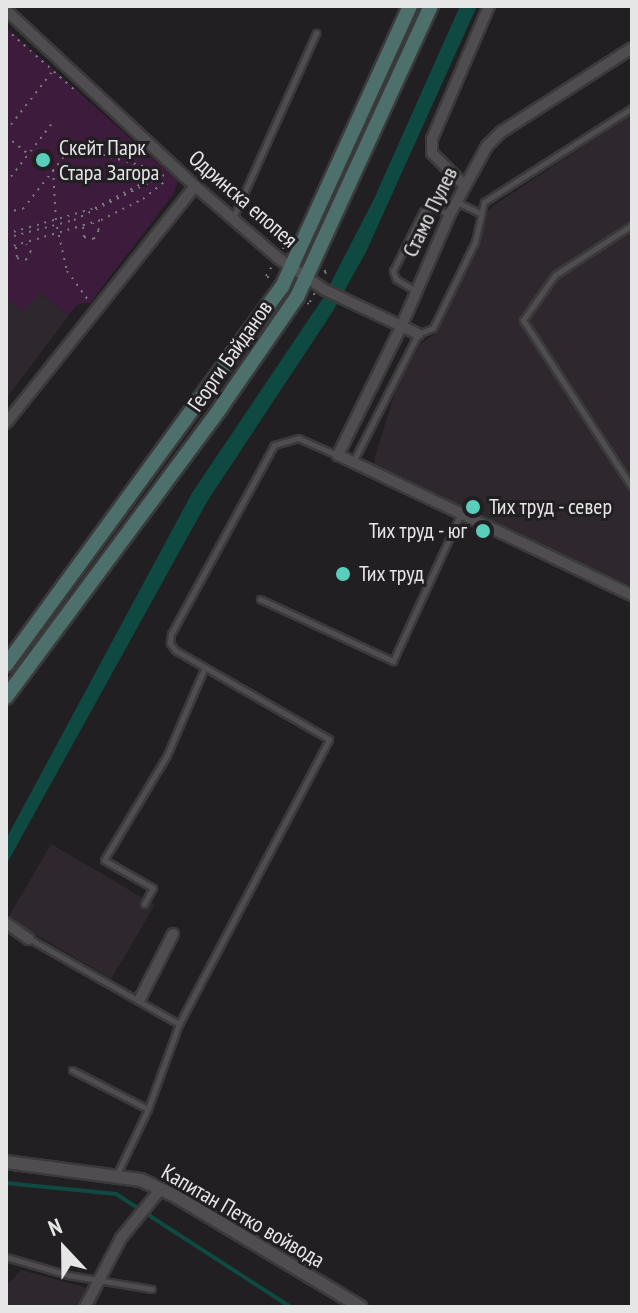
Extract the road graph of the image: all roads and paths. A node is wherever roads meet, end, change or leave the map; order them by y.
1 (410, 6) edge
2 (431, 6) edge
3 (489, 6) edge
4 (8, 14) edge
5 (6, 29) edge
6 (316, 33) dead end
7 (632, 48) edge
8 (61, 62) junction
9 (53, 72) junction
10 (84, 99) dead end
11 (632, 108) edge
12 (54, 121) dead end
13 (6, 131) edge
14 (6, 136) edge
15 (77, 140) dead end
16 (72, 146) junction
17 (28, 154) junction
18 (153, 160) dead end
19 (53, 170) junction
20 (156, 170) junction
21 (168, 179) junction
22 (6, 183) edge
23 (464, 185) junction
24 (195, 186) junction
25 (456, 202) junction
26 (6, 212) edge
27 (480, 213) junction
28 (450, 214) junction
29 (233, 219) junction
30 (92, 223) junction
31 (56, 224) junction
32 (632, 225) edge
33 (84, 226) junction
34 (58, 235) junction
35 (6, 236) edge
36 (26, 244) junction
37 (16, 246) junction
38 (6, 248) edge
39 (291, 267) junction
40 (307, 278) junction
41 (414, 290) junction
42 (96, 307) junction
43 (401, 327) junction
44 (418, 334) junction
45 (6, 423) edge
46 (338, 455) junction
47 (352, 463) junction
48 (632, 487) edge
49 (460, 514) junction
50 (632, 595) edge
51 (260, 599) dead end
52 (6, 665) edge
53 (204, 669) junction
54 (6, 697) edge
55 (144, 904) dead end
56 (6, 923) edge
57 (173, 934) dead end
58 (29, 939) joint
59 (140, 999) junction
60 (179, 1024) junction
61 (72, 1070) dead end
62 (148, 1109) junction
63 (6, 1162) edge
64 (116, 1176) junction
65 (161, 1189) junction
66 (6, 1257) edge
67 (98, 1280) junction
68 (152, 1289) dead end
69 (85, 1307) edge
70 (361, 1307) edge

1 - 39 main road, Георги Байданов
2 - 40 main road, Георги Байданов
3 - 23 street
4 - 8 street, Одринска епопея
5 - 9 path
6 - 29 lane
7 - 23 street, Стамо Пулев
8 - 9 path
8 - 24 street, Одринска епопея
9 - 10 path
9 - 13 path
11 - 27 lane
12 - 17 path
14 - 17 path
15 - 16 path
16 - 19 path
16 - 20 path
17 - 22 path
18 - 20 path
19 - 26 path
19 - 31 path
20 - 21 path
20 - 31 path
21 - 30 path
21 - 31 path
23 - 25 street, Стамо Пулев
24 - 29 street, Одринска епопея
24 - 42 street
25 - 27 lane
25 - 28 street, Стамо Пулев
27 - 44 lane
28 - 41 street, Стамо Пулев
28 - 41 lane
29 - 39 street, Одринска епопея
30 - 33 path
30 - 33 path
31 - 34 path
31 - 35 path
32 - 48 lane
33 - 34 path
34 - 36 path
34 - 42 path
36 - 37 path
36 - 37 path
37 - 38 path
39 - 40 street, Одринска епопея
39 - 52 main road, Георги Байданов
40 - 43 street, Одринска епопея
40 - 54 main road, Георги Байданов
41 - 43 street, Стамо Пулев
42 - 45 street
43 - 44 street, Одринска епопея
43 - 46 street, Стамо Пулев
44 - 47 lane
46 - 47 street
46 - 53 lane
47 - 49 street
49 - 50 street
49 - 51 lane
53 - 55 lane
53 - 60 lane
56 - 58 street
57 - 59 street
58 - 59 lane
59 - 60 lane
60 - 62 lane
61 - 62 lane
62 - 64 lane
63 - 64 street, Капитан Петко войвода
64 - 65 street, Капитан Петко войвода
65 - 67 street
65 - 70 street, Капитан Петко войвода
66 - 67 lane
67 - 68 lane
67 - 69 street

